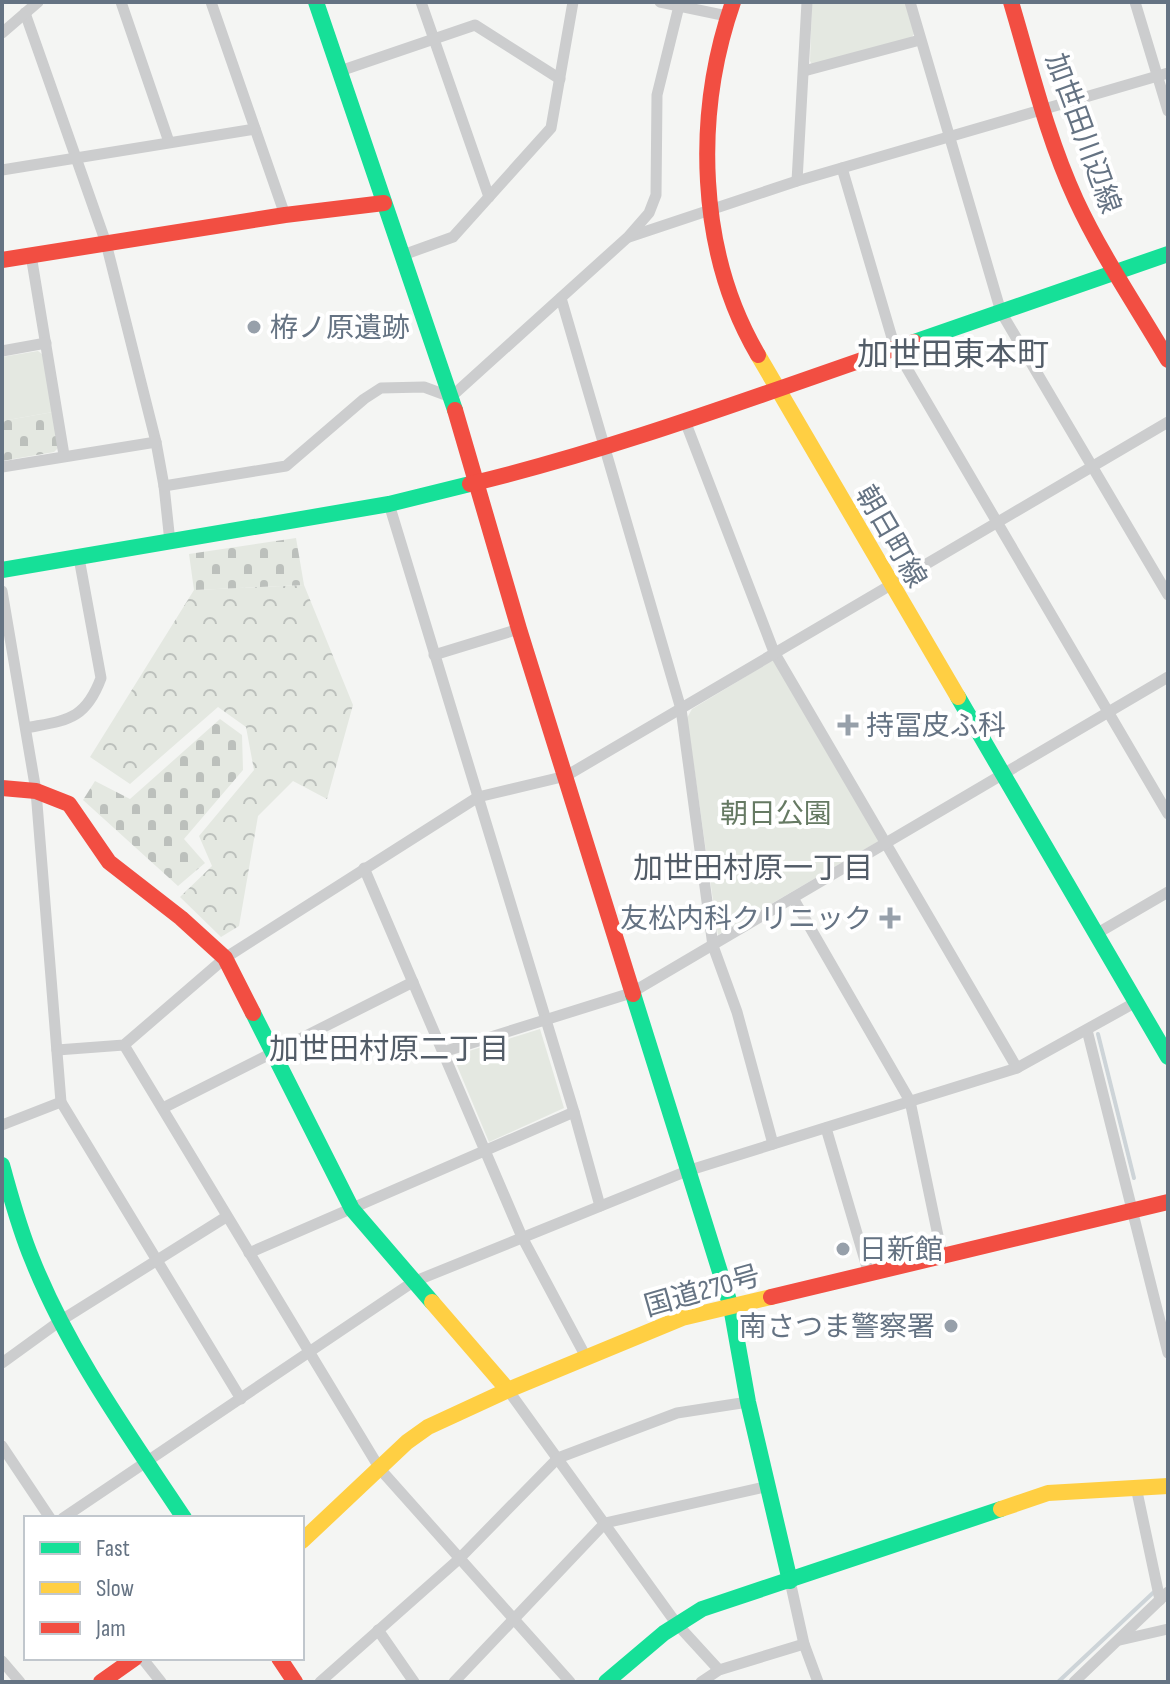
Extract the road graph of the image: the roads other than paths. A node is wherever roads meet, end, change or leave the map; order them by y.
1 (38, 2) edge
2 (121, 2) edge
3 (211, 2) edge
4 (316, 2) edge
5 (421, 2) edge
6 (573, 2) edge
7 (660, 2) edge
8 (807, 2) edge
9 (910, 2) edge
10 (1011, 2) edge
11 (1135, 2) edge
12 (679, 6) junction
13 (730, 9) edge
14 (25, 13) junction
15 (2, 33) edge
16 (434, 40) junction
17 (920, 40) junction
18 (340, 71) junction
19 (804, 71) junction
20 (1163, 74) edge
21 (560, 79) junction
22 (1043, 109) junction
23 (1168, 111) edge
24 (255, 129) junction
25 (950, 137) junction
26 (169, 142) junction
27 (78, 158) junction
28 (842, 168) junction
29 (2, 170) edge
30 (797, 181) junction
31 (489, 197) junction
32 (384, 203) junction
33 (712, 209) junction
34 (285, 215) junction
35 (628, 237) junction
36 (106, 243) junction
37 (1168, 254) edge
38 (31, 255) junction
39 (403, 255) junction
40 (2, 260) edge
41 (1117, 273) junction
42 (561, 298) junction
43 (1001, 312) junction
44 (46, 343) junction
45 (895, 348) junction
46 (2, 351) edge
47 (1168, 360) edge
48 (776, 388) junction
49 (451, 397) junction
50 (685, 421) junction
51 (1168, 422) edge
52 (156, 442) junction
53 (604, 447) junction
54 (64, 455) junction
55 (2, 467) edge
56 (1091, 467) junction
57 (476, 483) junction
58 (164, 486) junction
59 (389, 504) junction
60 (996, 523) junction
61 (170, 542) junction
62 (79, 558) junction
63 (2, 570) edge
64 (891, 585) junction
65 (2, 591) edge
66 (1168, 595) edge
67 (519, 629) junction
68 (774, 652) junction
69 (434, 655) junction
70 (1168, 677) edge
71 (681, 709) junction
72 (1109, 712) junction
73 (26, 728) junction
74 (566, 776) junction
75 (1002, 776) junction
76 (2, 788) edge
77 (36, 791) junction
78 (478, 797) junction
79 (1168, 814) edge
80 (885, 842) junction
81 (364, 868) junction
82 (1168, 892) edge
83 (793, 898) junction
84 (1096, 934) junction
85 (713, 946) junction
86 (225, 958) junction
87 (413, 982) junction
88 (631, 993) junction
89 (1136, 1002) junction
90 (546, 1020) junction
91 (1087, 1030) junction
92 (124, 1045) junction
93 (57, 1050) junction
94 (272, 1052) junction
95 (443, 1052) junction
96 (1168, 1057) edge
97 (1017, 1068) junction
98 (910, 1101) junction
99 (61, 1102) junction
100 (163, 1108) junction
101 (574, 1112) junction
102 (2, 1125) edge
103 (826, 1128) junction
104 (773, 1144) junction
105 (485, 1150) junction
106 (2, 1165) edge
107 (687, 1171) junction
108 (1168, 1202) edge
109 (600, 1206) junction
110 (352, 1209) junction
111 (1134, 1211) junction
112 (226, 1217) junction
113 (522, 1237) junction
114 (249, 1253) junction
115 (942, 1255) junction
116 (156, 1261) junction
117 (869, 1274) junction
118 (413, 1282) junction
119 (731, 1307) junction
120 (60, 1321) junction
121 (1166, 1333) edge
122 (310, 1353) junction
123 (1168, 1353) edge
124 (586, 1357) junction
125 (2, 1363) edge
126 (508, 1390) junction
127 (241, 1399) junction
128 (748, 1402) junction
129 (2, 1446) edge
130 (558, 1458) junction
131 (147, 1462) junction
132 (380, 1469) junction
133 (769, 1486) junction
134 (1168, 1486) edge
135 (1136, 1487) junction
136 (49, 1516) edge
137 (66, 1516) edge
138 (183, 1516) edge
139 (605, 1523) junction
140 (304, 1539) edge
141 (459, 1559) junction
142 (790, 1581) junction
143 (1164, 1596) edge
144 (515, 1620) junction
145 (676, 1623) junction
146 (1168, 1629) edge
147 (378, 1630) junction
148 (1119, 1640) junction
149 (804, 1644) junction
150 (132, 1660) edge
151 (144, 1660) edge
152 (280, 1660) edge
153 (2, 1661) edge
154 (719, 1670) junction
155 (20, 1682) edge
156 (101, 1682) edge
157 (161, 1682) edge
158 (295, 1682) edge
159 (320, 1682) edge
160 (414, 1682) edge
161 (454, 1682) edge
162 (570, 1682) edge
163 (606, 1682) edge
164 (701, 1682) edge
165 (818, 1682) edge
166 (1074, 1682) edge

1 - 14 street
2 - 26 street
3 - 24 street
4 - 18 main road
5 - 16 street
6 - 21 street
7 - 12 street
8 - 19 street
9 - 17 street
10 - 22 main road, 加世田川辺線
11 - 20 street
12 - 13 street
12 - 35 street
13 - 33 main road, 朝日町線
14 - 15 street
14 - 27 street
16 - 18 street
16 - 21 street
16 - 31 street
17 - 19 street
17 - 25 street
18 - 32 main road
19 - 30 street
20 - 22 street
20 - 23 street
21 - 31 street
22 - 25 street
22 - 41 main road, 加世田川辺線
24 - 26 street
24 - 34 street
25 - 28 street
25 - 43 street
26 - 27 street
27 - 29 street
27 - 36 street
28 - 30 street
28 - 45 street
30 - 33 street
31 - 39 street
32 - 34 main road
32 - 39 main road
33 - 35 street
33 - 48 main road, 朝日町線
34 - 36 main road
35 - 42 street
36 - 38 main road
36 - 52 street
37 - 41 main road
38 - 40 main road
38 - 44 street
39 - 49 main road
41 - 43 main road
41 - 47 main road, 加世田川辺線
42 - 49 street
42 - 53 street
43 - 45 main road
43 - 56 street
44 - 46 street
44 - 54 street
45 - 48 main road
45 - 60 street
48 - 50 main road
48 - 64 main road, 朝日町線
49 - 57 main road
49 - 58 street
50 - 53 main road
50 - 68 street
51 - 56 street
52 - 54 street
52 - 58 street
53 - 57 main road
53 - 71 street
54 - 55 street
56 - 60 street
56 - 66 street
57 - 59 main road
57 - 67 main road
58 - 61 street
59 - 61 main road
59 - 69 street
60 - 64 street
60 - 72 street
61 - 62 main road
62 - 63 main road
62 - 73 street
64 - 68 street
64 - 75 main road, 朝日町線
65 - 73 street
67 - 69 street
67 - 74 main road
68 - 71 street
68 - 80 street
69 - 78 street
70 - 72 street
71 - 74 street
71 - 85 street
72 - 75 street
72 - 79 street
73 - 77 street
74 - 78 street
74 - 88 main road
75 - 80 street
75 - 84 main road, 朝日町線
76 - 77 main road
77 - 86 main road
77 - 93 street
78 - 81 street
78 - 90 street
80 - 83 street
80 - 97 street
81 - 86 street
81 - 87 street
82 - 84 street
83 - 85 street
83 - 98 street
84 - 89 main road, 朝日町線
85 - 88 street
85 - 104 street
86 - 92 street
86 - 94 main road
87 - 94 street
87 - 95 street
88 - 90 street
88 - 107 main road
89 - 91 street
89 - 96 main road, 朝日町線
90 - 95 street
90 - 101 street
91 - 97 street
91 - 111 street
92 - 93 street
92 - 100 street
93 - 99 street
94 - 100 street
94 - 110 main road
95 - 105 street
97 - 98 street
98 - 103 street
98 - 115 street
99 - 102 street
99 - 116 street
100 - 112 street
101 - 105 street
101 - 109 street
103 - 104 street
103 - 117 street
104 - 107 street
105 - 110 street
105 - 113 street
106 - 120 main road
107 - 109 street
107 - 119 main road
108 - 111 main road, 国道270号
109 - 113 street
110 - 114 street
110 - 118 main road
111 - 115 main road, 国道270号
111 - 121 street
112 - 114 street
112 - 116 street
113 - 118 street
113 - 124 street
114 - 122 street
115 - 117 main road, 国道270号
116 - 120 street
116 - 127 street
117 - 119 main road, 国道270号
118 - 122 street
118 - 126 main road
119 - 124 main road, 国道270号
119 - 128 main road
120 - 125 street
120 - 131 main road
121 - 123 street
122 - 127 street
122 - 132 street
124 - 126 main road, 国道270号
126 - 130 street
126 - 132 main road, 国道270号
127 - 131 street
128 - 130 street
128 - 133 main road
129 - 136 street
130 - 139 street
130 - 141 street
131 - 137 street
131 - 138 main road
132 - 140 main road, 国道270号
132 - 141 street
133 - 139 street
133 - 142 main road
134 - 135 main road
135 - 142 main road
135 - 143 street
139 - 144 street
139 - 145 street
141 - 144 street
141 - 147 street
142 - 145 main road
142 - 149 street
143 - 148 street
144 - 161 street
144 - 162 street
145 - 154 street
145 - 163 main road
146 - 148 street
147 - 159 street
147 - 160 street
148 - 166 street
149 - 154 street
149 - 165 street
150 - 156 main road
151 - 157 street
152 - 158 main road
153 - 155 street
154 - 164 street

